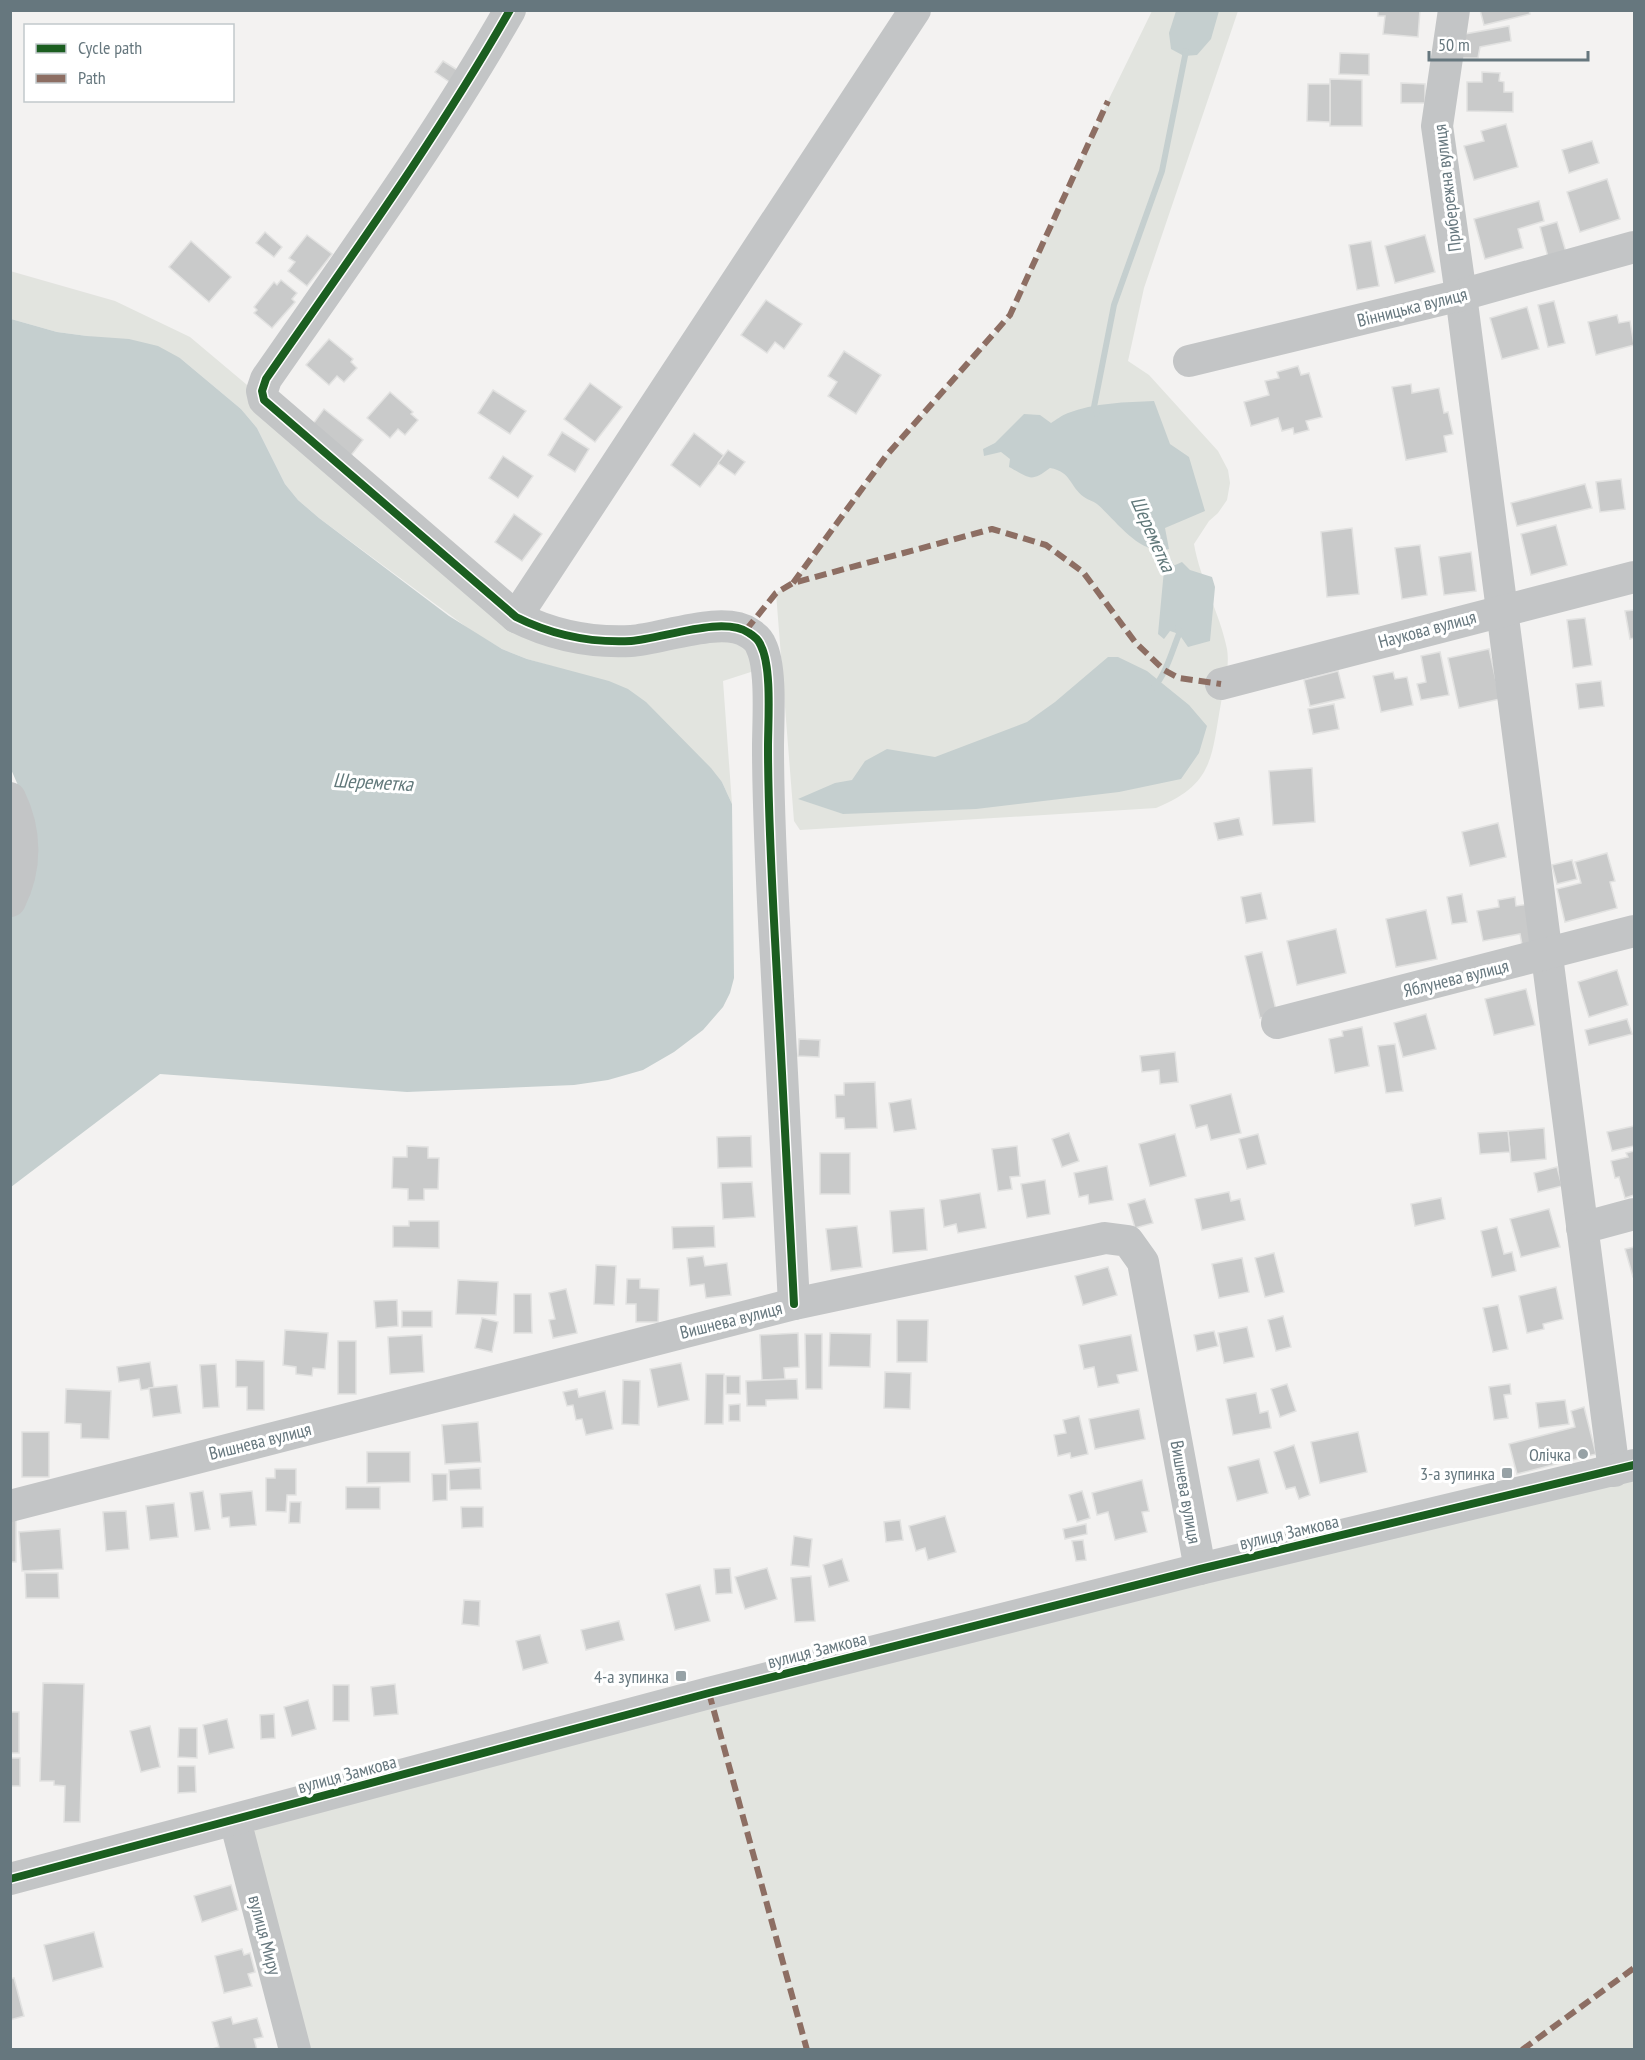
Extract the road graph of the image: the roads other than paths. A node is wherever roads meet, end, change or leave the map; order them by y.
1 (510, 10) edge
2 (915, 10) edge
3 (1454, 10) edge
4 (1635, 247) edge
5 (1461, 295) junction
6 (1189, 361) dead end
7 (1635, 577) edge
8 (1502, 610) junction
9 (516, 617) junction
10 (1221, 684) dead end
11 (10, 798) edge
12 (10, 901) edge
13 (1635, 932) edge
14 (1546, 955) junction
15 (1278, 1023) dead end
16 (1635, 1214) edge
17 (1582, 1228) junction
18 (794, 1304) junction
19 (1624, 1468) edge
20 (10, 1506) edge
21 (1200, 1569) junction
22 (236, 1820) junction
23 (10, 1879) edge
24 (295, 2049) edge

1 - 9 street
2 - 9 street
3 - 5 street, Прибережна вулиця
4 - 5 street, Вінницька вулиця
5 - 6 street, Вінницька вулиця
5 - 8 street, Прибережна вулиця
7 - 8 street, Наукова вулиця
8 - 10 street, Наукова вулиця
8 - 14 street, Прибережна вулиця
9 - 18 street
11 - 12 street
13 - 14 street, Яблунева вулиця
14 - 15 street, Яблунева вулиця
14 - 17 street, Прибережна вулиця
16 - 17 street
17 - 19 street, Прибережна вулиця
18 - 20 street, Вишнева вулиця
18 - 21 street, Вишнева вулиця
19 - 21 street, вулиця Замкова
21 - 22 street, вулиця Замкова
22 - 23 street, вулиця Замкова
22 - 24 street, вулиця Миру

